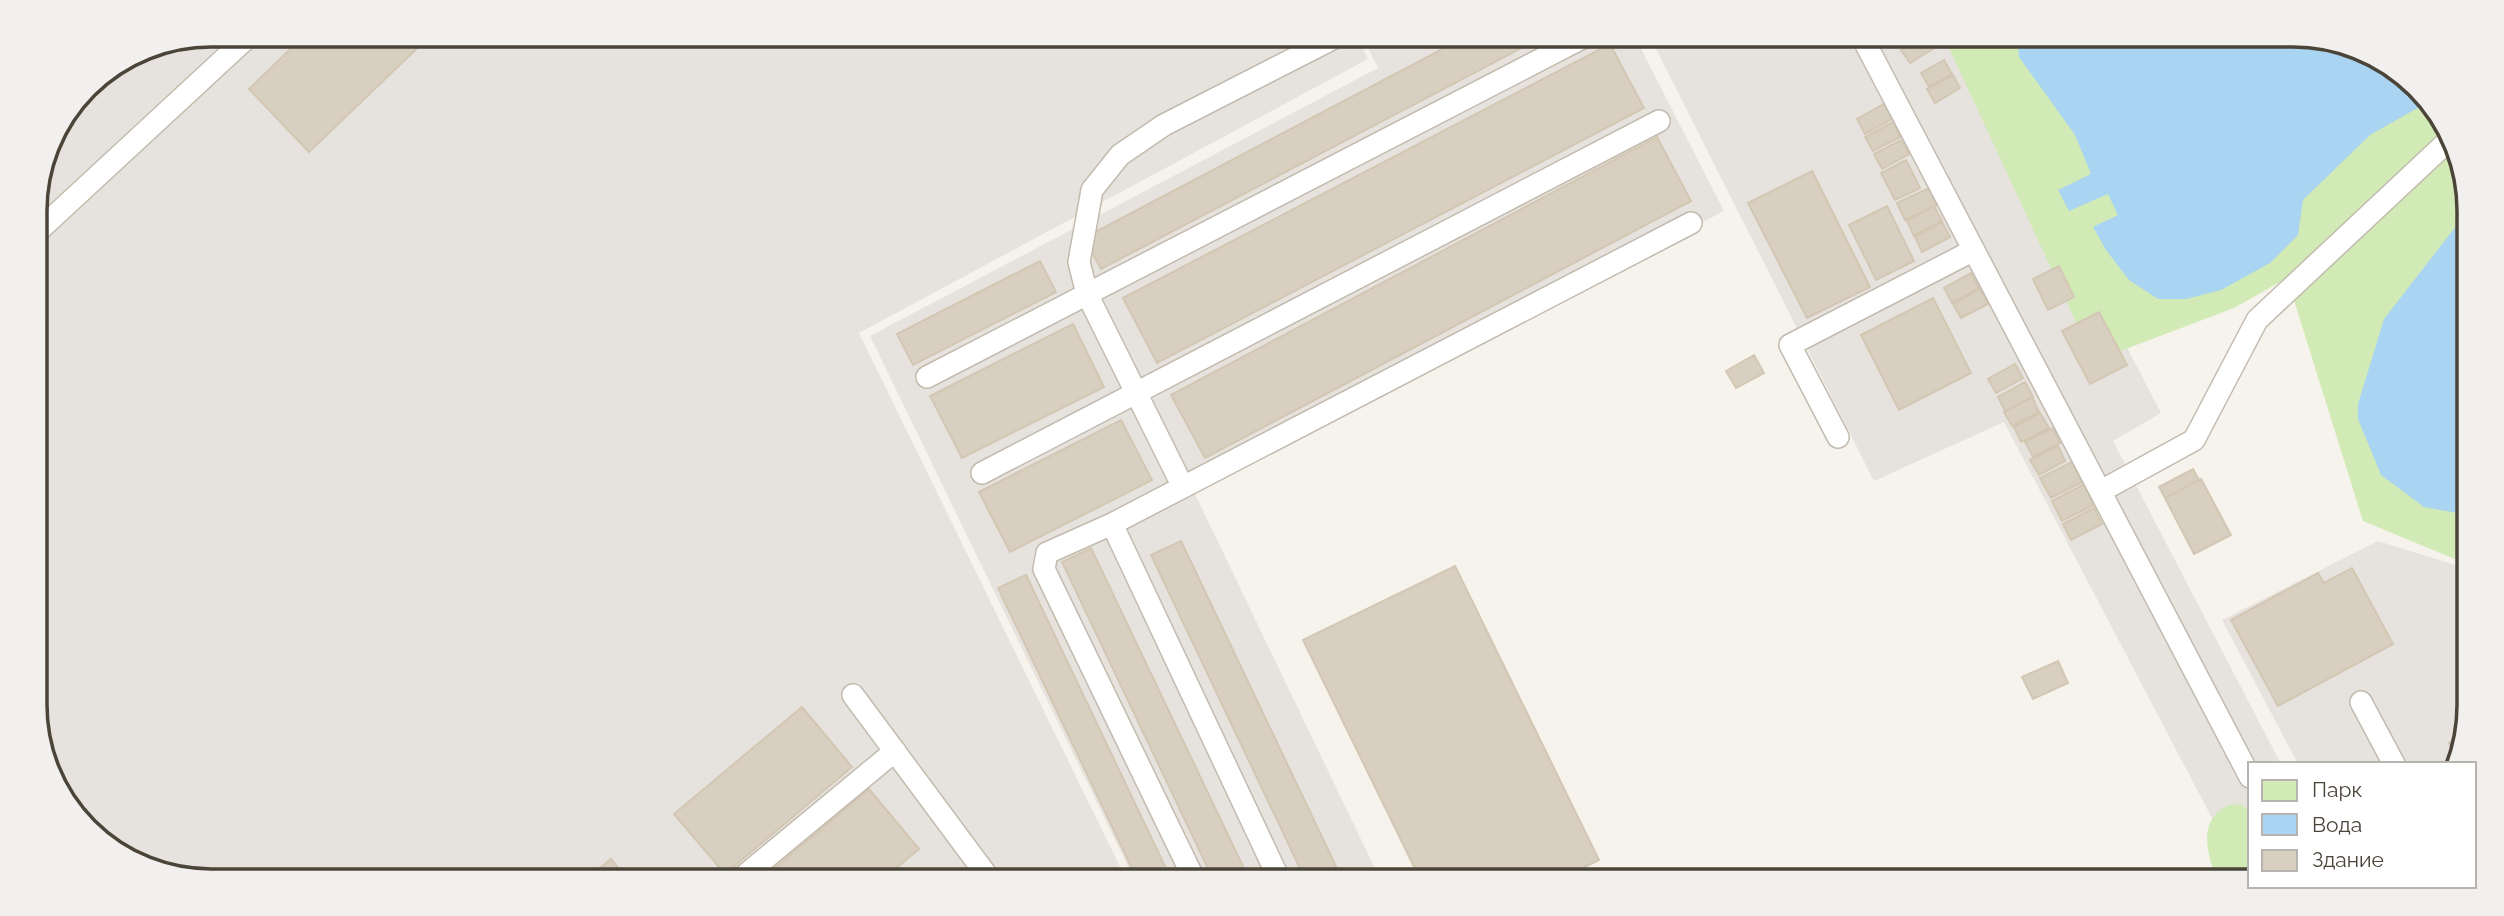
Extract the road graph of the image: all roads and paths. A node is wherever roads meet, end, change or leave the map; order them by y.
1 (237, 47) edge
2 (1317, 47) edge
3 (1565, 47) edge
4 (1867, 47) edge
5 (1659, 121) dead end
6 (2442, 145) edge
7 (48, 222) edge
8 (1691, 223) dead end
9 (1974, 250) junction
10 (1087, 294) junction
11 (927, 377) dead end
12 (1136, 393) junction
13 (1838, 437) dead end
14 (982, 473) dead end
15 (1183, 487) junction
16 (2101, 491) junction
17 (1112, 524) junction
18 (853, 695) dead end
19 (2361, 702) dead end
20 (895, 751) junction
21 (2393, 762) edge
22 (2248, 773) edge
23 (1274, 868) edge
24 (753, 869) edge
25 (982, 869) edge
26 (1189, 869) edge

1 - 7 lane
2 - 10 lane
3 - 10 lane
4 - 9 lane
5 - 12 lane
6 - 16 lane
8 - 15 lane
9 - 13 lane
9 - 16 lane
10 - 11 lane
10 - 12 lane
12 - 14 lane
12 - 15 lane
15 - 17 lane
16 - 22 lane
17 - 23 lane
17 - 26 lane
18 - 20 lane
19 - 21 lane
20 - 24 lane
20 - 25 lane

